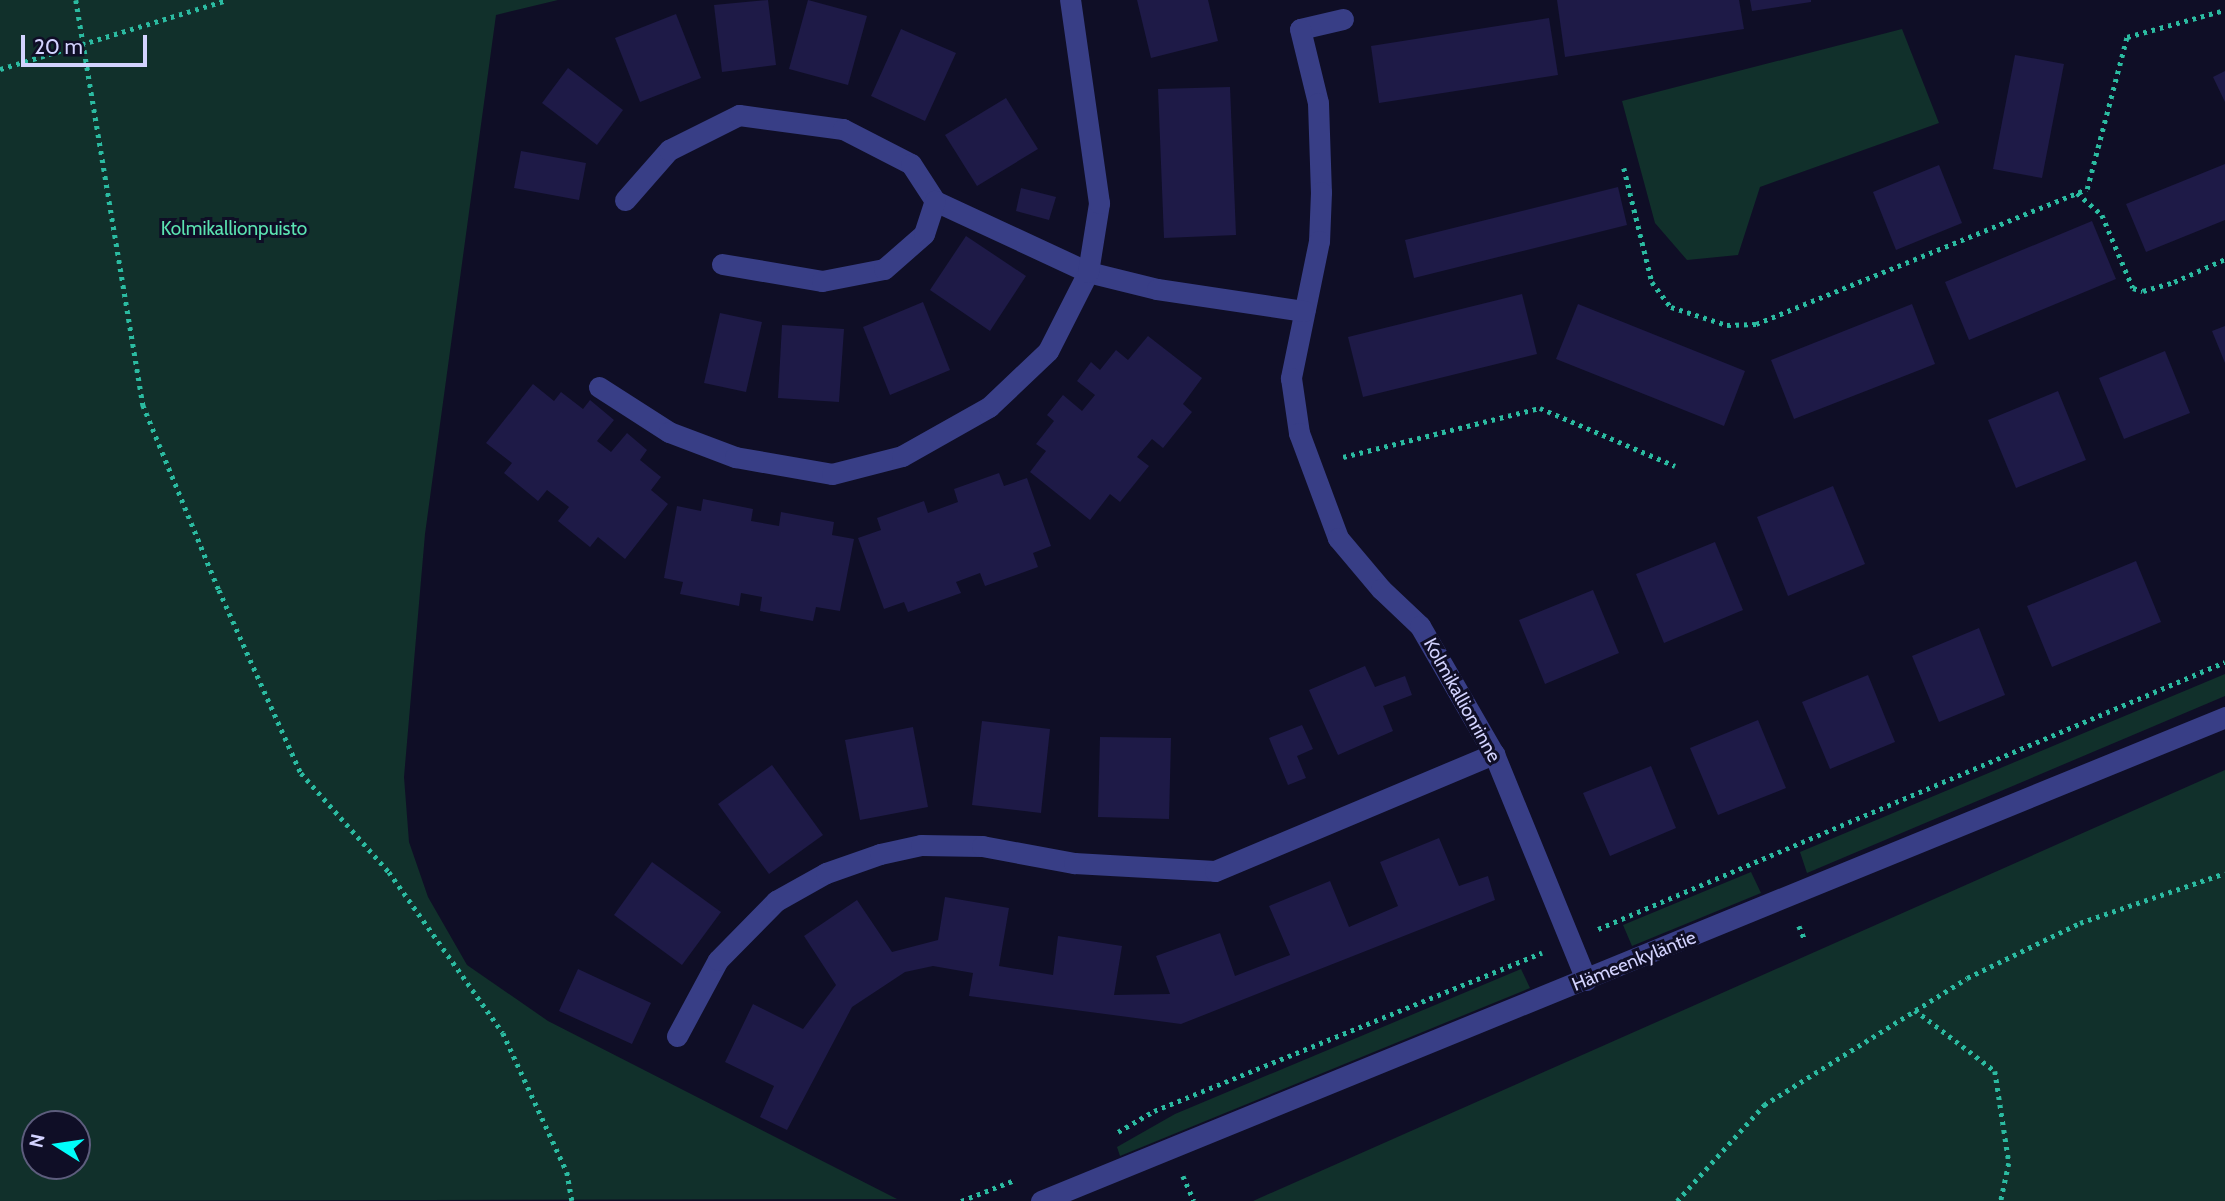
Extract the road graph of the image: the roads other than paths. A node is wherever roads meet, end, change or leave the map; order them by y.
1 (1070, 0) edge
2 (1343, 19) dead end
3 (625, 200) dead end
4 (935, 201) junction
5 (722, 264) dead end
6 (1088, 272) junction
7 (1304, 311) junction
8 (599, 387) dead end
9 (2225, 717) edge
10 (1494, 754) junction
11 (1586, 980) junction
12 (677, 1036) dead end
13 (1041, 1201) edge

1 - 6 street
2 - 7 street, Kolmikallionrinne
3 - 4 street
4 - 5 street
4 - 6 street
6 - 7 street
6 - 8 street
7 - 10 street, Kolmikallionrinne
9 - 11 street, Hämeenkyläntie
10 - 11 street, Kolmikallionrinne
10 - 12 street
11 - 13 street, Hämeenkyläntie

